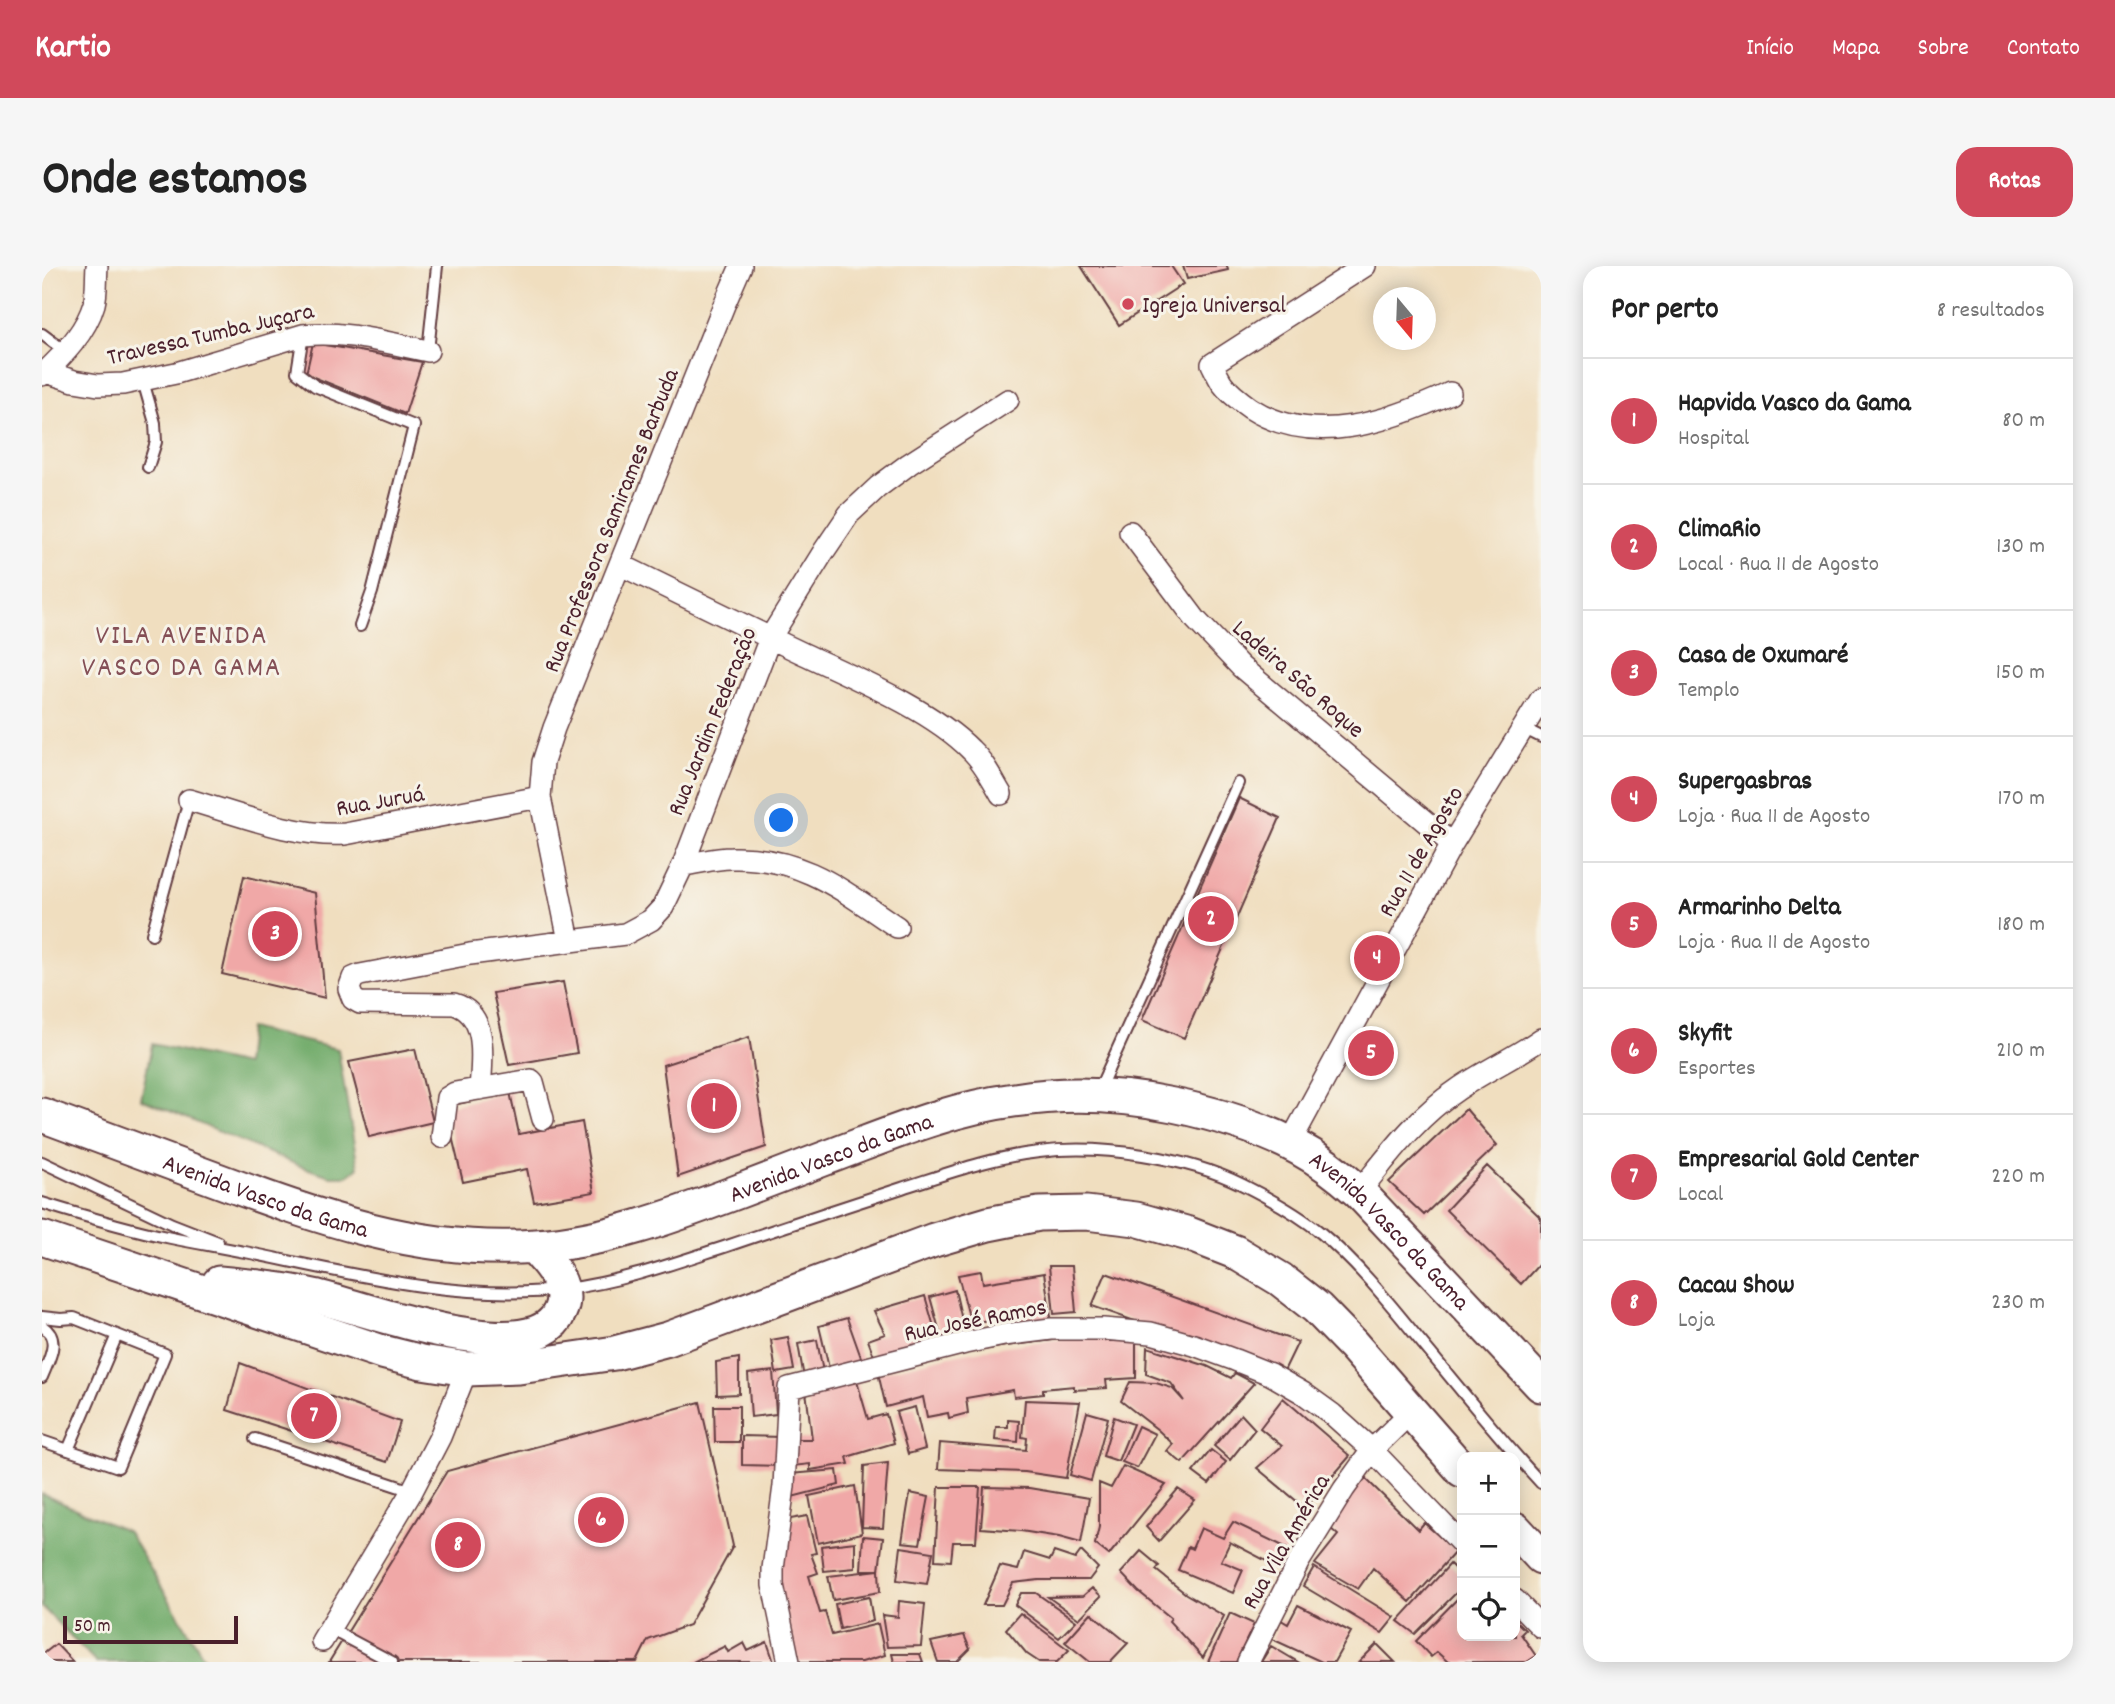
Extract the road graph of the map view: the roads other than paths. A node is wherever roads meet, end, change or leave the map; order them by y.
1 (97, 266) edge
2 (437, 266) edge
3 (741, 266) edge
4 (1365, 266) edge
5 (42, 334) edge
6 (303, 335) junction
7 (65, 351) junction
8 (428, 351) joint
9 (44, 373) edge
10 (143, 381) junction
11 (1450, 393) dead end
12 (1008, 400) dead end
13 (148, 467) dead end
14 (1130, 532) dead end
15 (621, 565) junction
16 (360, 626) dead end
17 (770, 638) junction
18 (1541, 699) edge
19 (1532, 733) edge
20 (1238, 783) dead end
21 (1001, 794) dead end
22 (540, 797) junction
23 (189, 800) joint
24 (1452, 844) junction
25 (683, 865) junction
26 (897, 927) dead end
27 (152, 934) dead end
28 (569, 941) junction
29 (1541, 1039) edge
30 (480, 1089) junction
31 (1097, 1095) junction
32 (42, 1115) edge
33 (543, 1119) dead end
34 (442, 1137) dead end
35 (1290, 1143) junction
36 (42, 1162) edge
37 (1359, 1192) junction
38 (42, 1202) edge
39 (42, 1238) edge
40 (534, 1247) junction
41 (244, 1251) junction
42 (158, 1276) junction
43 (562, 1290) junction
44 (42, 1317) edge
45 (42, 1326) edge
46 (117, 1335) junction
47 (467, 1369) junction
48 (42, 1377) edge
49 (1541, 1385) edge
50 (1411, 1412) junction
51 (255, 1439) dead end
52 (42, 1441) edge
53 (68, 1450) junction
54 (1373, 1450) junction
55 (1457, 1463) edge
56 (1541, 1483) edge
57 (412, 1491) junction
58 (1520, 1535) edge
59 (1457, 1539) edge
60 (1541, 1558) edge
61 (1520, 1605) edge
62 (1541, 1627) edge
63 (326, 1635) joint
64 (392, 1662) edge
65 (789, 1662) edge
66 (1248, 1662) edge

1 - 7 street
2 - 8 lane
3 - 15 street, Rua Professora Samirames Barbuda
4 - 11 street
5 - 7 lane
6 - 8 street, Travessa Tumba Juçara
6 - 10 street, Travessa Tumba Juçara
6 - 16 lane
7 - 9 street
9 - 10 street, Travessa Tumba Juçara
10 - 13 lane
12 - 17 street, Rua Jardim Federação
14 - 24 street, Ladeira São Roque
15 - 17 street
15 - 22 street, Rua Professora Samirames Barbuda
17 - 21 street
17 - 25 street, Rua Jardim Federação
18 - 19 street, Rua 11 de Agosto
19 - 24 street, Rua 11 de Agosto
20 - 31 lane
22 - 23 street, Rua Juruá
22 - 28 street
23 - 27 lane
24 - 35 street, Rua 11 de Agosto
25 - 26 street
25 - 28 street, Rua Jardim Federação
28 - 30 street, Rua Jardim Federação
29 - 37 street
30 - 33 street
30 - 34 street
31 - 35 main road, Avenida Vasco da Gama
31 - 40 main road, Avenida Vasco da Gama
32 - 40 main road, Avenida Vasco da Gama
35 - 37 main road, Avenida Vasco da Gama
36 - 41 lane
37 - 49 main road, Avenida Vasco da Gama
38 - 41 lane
39 - 42 main road
40 - 43 main road
41 - 43 lane
42 - 43 main road
42 - 47 main road
43 - 56 lane
44 - 46 lane
45 - 48 lane
46 - 53 lane
46 - 53 lane
47 - 50 main road
47 - 57 street
50 - 54 street, Rua Vila América
50 - 55 main road
51 - 57 lane
52 - 53 lane
54 - 59 street, Rua José Ramos
54 - 65 street, Rua José Ramos
54 - 66 street, Rua Vila América
57 - 63 street
58 - 60 main road
61 - 62 street
63 - 64 lane

